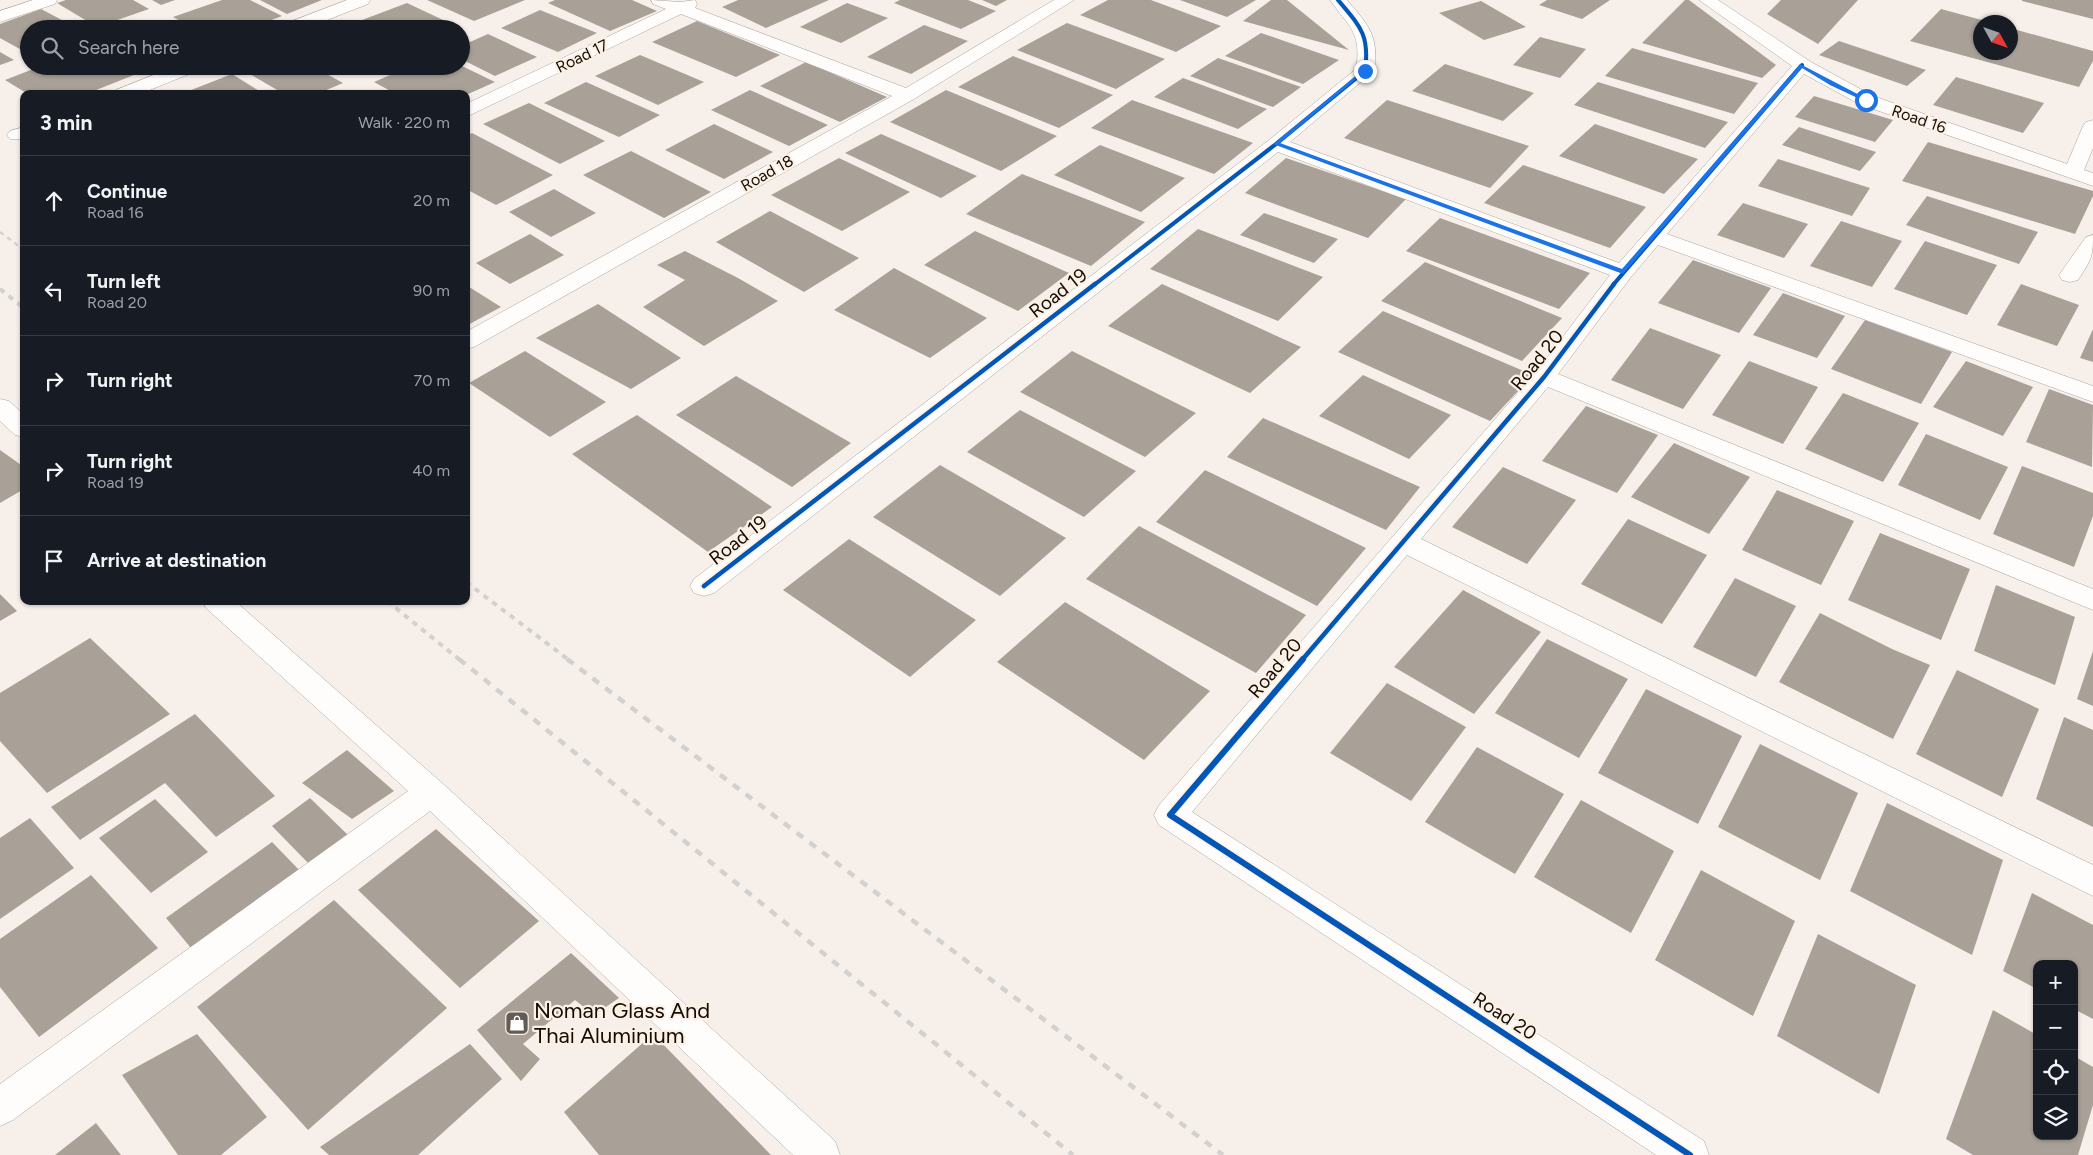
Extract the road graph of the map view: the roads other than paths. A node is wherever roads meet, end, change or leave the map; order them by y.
1 (49, 0) edge
2 (362, 0) edge
3 (659, 0) edge
4 (697, 0) edge
5 (1066, 0) edge
6 (1338, 0) edge
7 (1708, 0) edge
8 (678, 8) junction
9 (0, 17) edge
10 (311, 20) edge
11 (1802, 65) junction
12 (170, 75) edge
13 (132, 90) edge
14 (907, 95) junction
15 (470, 110) edge
16 (2093, 126) edge
17 (1276, 144) junction
18 (2073, 172) junction
19 (2093, 180) edge
20 (1654, 236) junction
21 (2093, 241) edge
22 (1623, 272) junction
23 (2070, 275) dead end
24 (470, 340) edge
25 (1544, 377) junction
26 (2093, 394) edge
27 (0, 407) edge
28 (20, 425) edge
29 (1402, 541) junction
30 (704, 586) dead end
31 (2093, 600) edge
32 (221, 605) edge
33 (431, 792) junction
34 (2093, 880) edge
35 (0, 1107) edge
36 (821, 1155) edge
37 (1690, 1155) edge

1 - 9 street
2 - 10 street
3 - 8 street
4 - 8 street, Road 17
5 - 14 street, Road 18
6 - 17 street, Road 19
7 - 11 street, Road 16
8 - 14 street
8 - 15 street, Road 17
11 - 18 street, Road 16
11 - 20 street, Road 20
12 - 13 street
14 - 24 street, Road 18
16 - 18 street
17 - 22 street
17 - 30 street, Road 19
18 - 19 street, Road 16
20 - 22 street, Road 20
20 - 26 street
21 - 23 street
22 - 25 street, Road 20
25 - 29 street, Road 20
25 - 31 street
27 - 28 street
29 - 34 street
29 - 37 street, Road 20
32 - 33 street
33 - 35 street
33 - 36 street

